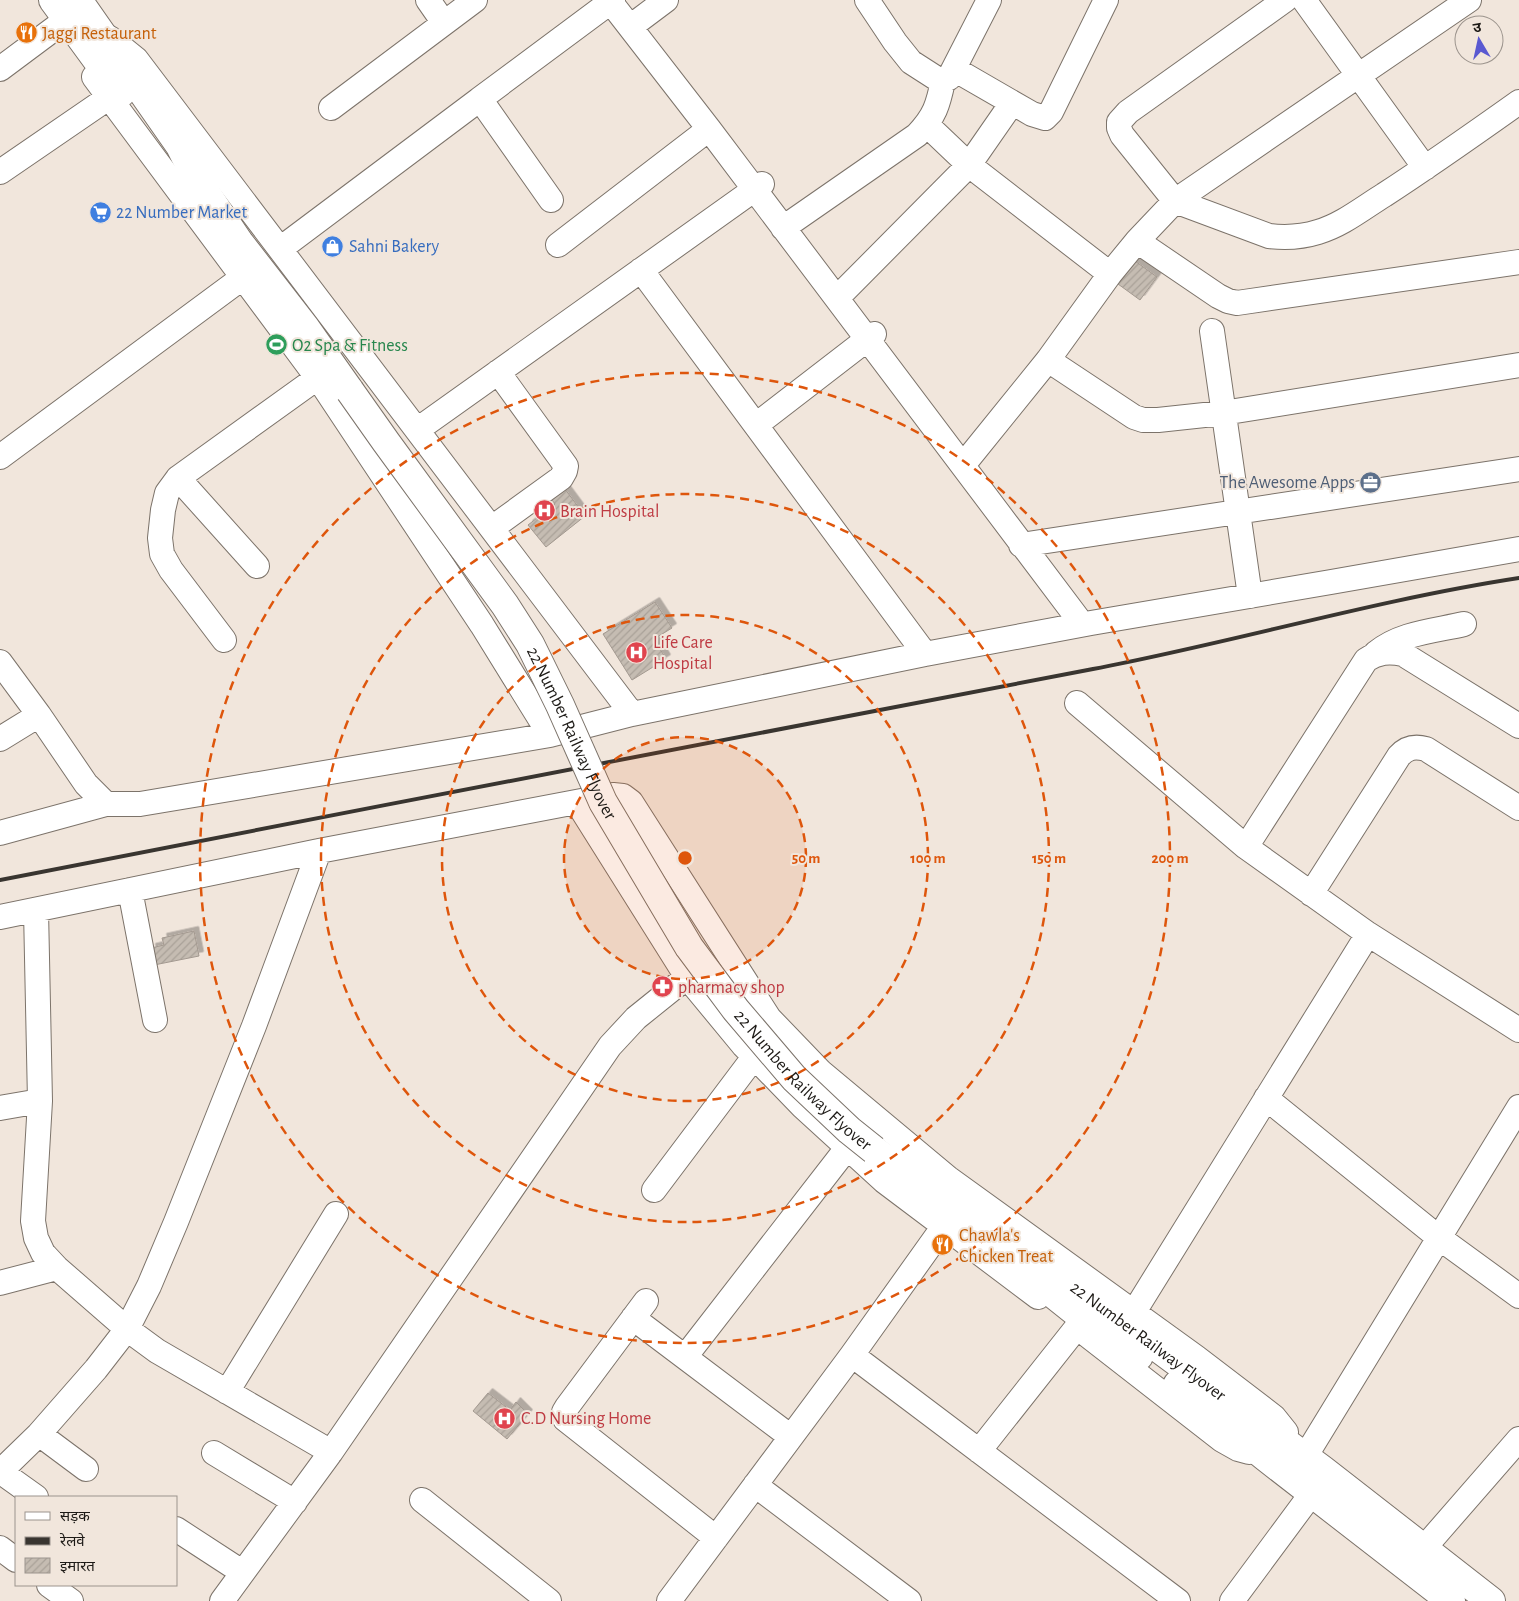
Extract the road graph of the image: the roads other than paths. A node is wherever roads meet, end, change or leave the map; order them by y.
1 (428, 0) edge
2 (475, 0) edge
3 (614, 0) edge
4 (666, 0) edge
5 (989, 0) edge
6 (1106, 0) edge
7 (1286, 0) edge
8 (1304, 0) edge
9 (1469, 0) edge
10 (875, 4) edge
11 (75, 11) edge
12 (638, 21) junction
13 (444, 24) junction
14 (0, 69) edge
15 (948, 75) junction
16 (1359, 76) junction
17 (108, 98) junction
18 (480, 99) junction
19 (1519, 102) edge
20 (1012, 103) junction
21 (331, 108) dead end
22 (926, 124) junction
23 (709, 129) junction
24 (969, 165) junction
25 (1425, 168) junction
26 (0, 172) edge
27 (758, 187) junction
28 (551, 200) dead end
29 (1176, 201) junction
30 (786, 225) junction
31 (1137, 242) junction
32 (558, 245) dead end
33 (280, 249) junction
34 (1519, 262) edge
35 (641, 270) junction
36 (1110, 274) junction
37 (242, 278) junction
38 (843, 292) junction
39 (1212, 331) dead end
40 (870, 337) junction
41 (1048, 360) junction
42 (1519, 365) edge
43 (498, 372) junction
44 (317, 378) junction
45 (1223, 413) junction
46 (756, 425) junction
47 (418, 430) junction
48 (0, 457) edge
49 (968, 460) junction
50 (1519, 469) edge
51 (178, 478) junction
52 (1237, 511) junction
53 (492, 528) junction
54 (1025, 544) junction
55 (1519, 548) edge
56 (257, 566) dead end
57 (1250, 596) junction
58 (1087, 624) junction
59 (1464, 624) dead end
60 (224, 640) dead end
61 (925, 654) junction
62 (1375, 654) junction
63 (0, 662) edge
64 (1077, 703) dead end
65 (632, 714) junction
66 (39, 715) junction
67 (1519, 726) edge
68 (550, 735) junction
69 (0, 738) edge
70 (577, 802) junction
71 (106, 804) junction
72 (1519, 808) edge
73 (0, 833) edge
74 (1246, 847) junction
75 (319, 851) junction
76 (130, 890) junction
77 (1311, 894) junction
78 (36, 910) junction
79 (0, 917) edge
80 (1368, 934) junction
81 (687, 977) junction
82 (155, 1020) dead end
83 (1519, 1030) edge
84 (754, 1057) junction
85 (1266, 1098) junction
86 (40, 1101) junction
87 (1519, 1107) edge
88 (0, 1108) edge
89 (847, 1148) junction
90 (654, 1190) dead end
91 (336, 1214) dead end
92 (944, 1226) junction
93 (1438, 1237) junction
94 (997, 1240) junction
95 (57, 1268) junction
96 (0, 1283) edge
97 (1519, 1296) edge
98 (1134, 1312) junction
99 (1077, 1327) junction
100 (127, 1328) junction
101 (852, 1355) junction
102 (685, 1358) junction
103 (227, 1392) junction
104 (39, 1434) junction
105 (791, 1437) junction
106 (1519, 1439) edge
107 (979, 1451) junction
108 (331, 1452) junction
109 (214, 1453) dead end
110 (1300, 1453) junction
111 (1264, 1456) junction
112 (86, 1469) dead end
113 (0, 1472) edge
114 (755, 1485) junction
115 (1312, 1493) junction
116 (35, 1496) edge
117 (422, 1500) dead end
118 (295, 1502) junction
119 (178, 1529) edge
120 (716, 1538) junction
121 (0, 1548) edge
122 (1424, 1548) junction
123 (15, 1559) edge
124 (242, 1572) junction
125 (51, 1586) edge
126 (1454, 1593) edge
127 (71, 1601) edge
128 (222, 1601) edge
129 (549, 1601) edge
130 (669, 1601) edge
131 (910, 1601) edge
132 (1178, 1601) edge
133 (1232, 1601) edge
134 (1491, 1601) edge

1 - 13 street
2 - 13 street
3 - 12 street
3 - 18 street
3 - 23 street
4 - 12 street
5 - 15 street
6 - 20 street
7 - 29 street
8 - 16 street
9 - 16 street
10 - 15 street
11 - 14 street
11 - 17 street
11 - 33 street
11 - 94 main road, 22 Number Railway Flyover, bridge
12 - 27 street
13 - 21 street
15 - 20 street
15 - 22 street
16 - 25 street
16 - 29 street
17 - 26 street
17 - 37 street
18 - 28 street
18 - 33 street
19 - 25 street
20 - 24 street
22 - 24 street
22 - 30 street
23 - 27 street
23 - 32 street
24 - 36 street
24 - 38 street
25 - 29 street
27 - 30 street
27 - 35 street
29 - 31 street
30 - 38 street
30 - 40 street
31 - 34 street
31 - 36 street
33 - 47 street
35 - 43 street
35 - 46 street
36 - 41 street
37 - 44 street
37 - 48 street
38 - 40 street
39 - 45 street
40 - 46 street
40 - 49 street
40 - 54 street
41 - 45 street
41 - 49 street
42 - 45 street
43 - 47 street
43 - 53 street
44 - 51 street
44 - 68 street
45 - 52 street
46 - 61 street
47 - 53 street
49 - 54 street
50 - 52 street
51 - 56 street
51 - 60 street
52 - 54 street
52 - 57 street
53 - 65 street
54 - 58 street
55 - 57 street
57 - 58 street
58 - 61 street
59 - 62 street
61 - 65 street
62 - 67 street
62 - 74 street
63 - 66 street
64 - 74 street
65 - 68 street
66 - 69 street
66 - 71 street
68 - 71 street
70 - 75 street
70 - 81 street
70 - 98 street
71 - 73 street
72 - 77 street
74 - 77 street
75 - 76 street
75 - 100 street
76 - 78 street
76 - 82 street
77 - 80 street
78 - 79 street
78 - 86 street
80 - 83 street
80 - 85 street
81 - 84 street
81 - 108 street
84 - 89 street
84 - 90 street
85 - 93 street
85 - 98 street
86 - 88 street
86 - 95 street
87 - 93 street
89 - 92 street
89 - 102 street
91 - 103 street
92 - 99 street
92 - 101 street
93 - 97 street
93 - 110 street
94 - 110 main road, 22 Number Railway Flyover
94 - 111 main road, 22 Number Railway Flyover
95 - 96 street
95 - 100 street
98 - 110 street
99 - 107 street
99 - 111 street
100 - 103 street
100 - 104 street
101 - 105 street
101 - 107 street
102 - 105 street
102 - 120 street
103 - 108 street
104 - 112 street
104 - 113 street
105 - 114 street
106 - 122 street
107 - 132 street
108 - 118 street
109 - 118 street
110 - 122 main road, 22 Number Railway Flyover
111 - 115 main road, 22 Number Railway Flyover
113 - 116 street
114 - 120 street
114 - 131 street
115 - 126 main road, 22 Number Railway Flyover
115 - 133 street
117 - 129 street
118 - 124 street
119 - 124 street
120 - 130 street
121 - 123 street
122 - 126 main road, 22 Number Railway Flyover
124 - 128 street
125 - 127 street
126 - 134 main road

